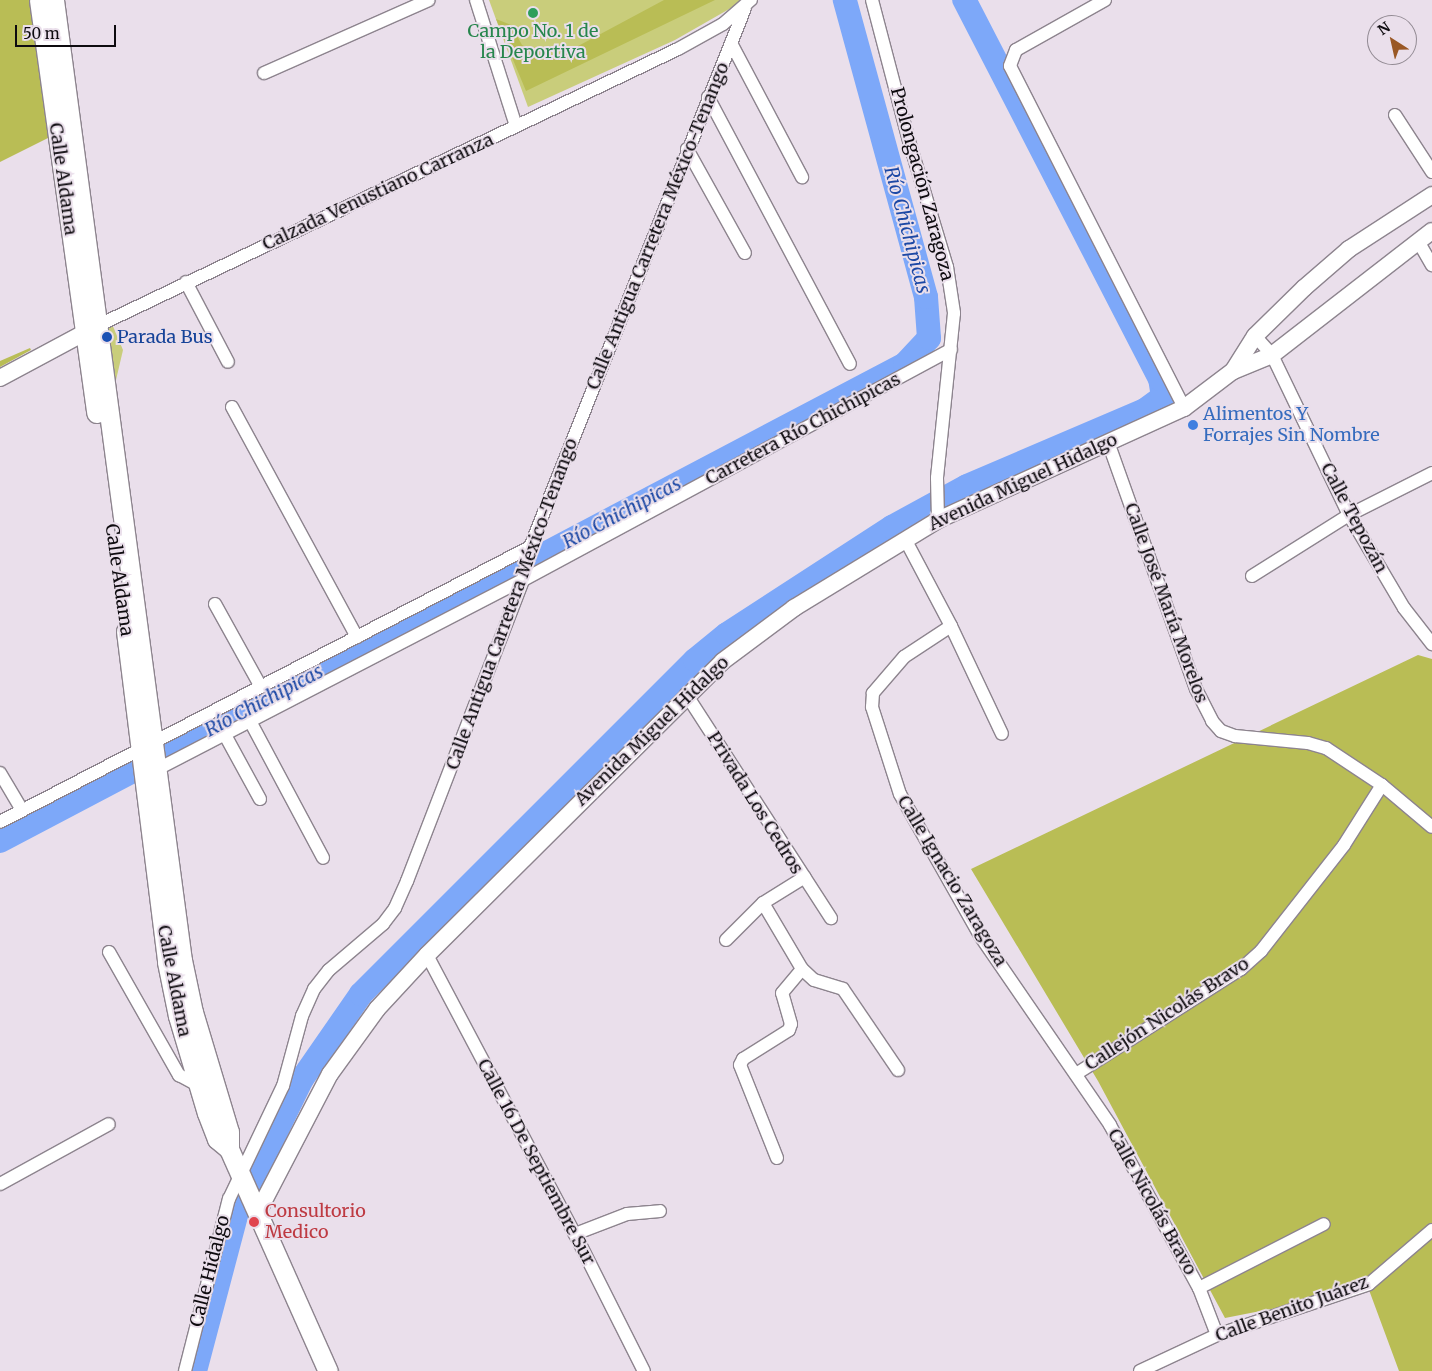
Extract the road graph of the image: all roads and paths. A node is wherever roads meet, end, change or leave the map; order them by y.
1 (39, 0) edge
2 (54, 0) edge
3 (429, 0) edge
4 (476, 0) edge
5 (872, 0) edge
6 (1105, 0) edge
7 (748, 4) edge
8 (731, 43) junction
9 (264, 73) dead end
10 (708, 97) junction
11 (1395, 116) dead end
12 (516, 126) junction
13 (687, 149) junction
14 (1432, 172) edge
15 (802, 177) dead end
16 (1432, 195) edge
17 (1432, 231) edge
18 (1418, 241) junction
19 (745, 253) dead end
20 (1432, 265) edge
21 (186, 282) junction
22 (91, 329) junction
23 (1255, 336) junction
24 (951, 350) junction
25 (1272, 355) junction
26 (228, 362) dead end
27 (850, 364) dead end
28 (1233, 371) junction
29 (0, 378) edge
30 (232, 408) dead end
31 (1184, 408) junction
32 (1108, 442) junction
33 (1432, 473) edge
34 (1349, 515) junction
35 (938, 516) junction
36 (905, 539) junction
37 (529, 552) junction
38 (1252, 576) dead end
39 (523, 578) junction
40 (216, 604) dead end
41 (951, 626) junction
42 (357, 637) junction
43 (1432, 644) edge
44 (262, 687) junction
45 (686, 694) junction
46 (250, 721) junction
47 (225, 734) junction
48 (1002, 734) dead end
49 (148, 744) junction
50 (152, 772) junction
51 (0, 773) edge
52 (1382, 785) junction
53 (260, 800) dead end
54 (22, 810) junction
55 (0, 822) edge
56 (1432, 828) edge
57 (323, 858) dead end
58 (805, 877) junction
59 (763, 903) junction
60 (831, 918) dead end
61 (726, 940) dead end
62 (109, 952) dead end
63 (427, 955) junction
64 (802, 969) junction
65 (898, 1070) dead end
66 (1076, 1074) junction
67 (198, 1085) junction
68 (109, 1124) dead end
69 (229, 1150) junction
70 (777, 1158) dead end
71 (0, 1184) edge
72 (248, 1193) junction
73 (660, 1211) dead end
74 (1324, 1224) dead end
75 (1432, 1230) edge
76 (575, 1234) junction
77 (1199, 1288) junction
78 (1217, 1335) junction
79 (185, 1371) edge
80 (328, 1371) edge
81 (644, 1371) edge
82 (1140, 1371) edge

1 - 22 main road, Calle Aldama
2 - 22 main road, Calle Aldama
3 - 9 street
4 - 12 street
5 - 24 street, Prolongación Zaragoza
6 - 31 street
7 - 8 street, Calle Antigua Carretera México-Tenango
7 - 12 street, Calzada Venustiano Carranza
8 - 10 street, Calle Antigua Carretera México-Tenango
8 - 15 street
10 - 13 street, Calle Antigua Carretera México-Tenango
10 - 27 street
11 - 14 street
12 - 21 street, Calzada Venustiano Carranza
13 - 19 street
13 - 37 street, Calle Antigua Carretera México-Tenango
16 - 23 street, Avenida Miguel Hidalgo
17 - 18 street, Avenida Miguel Hidalgo
18 - 20 street
18 - 25 street, Avenida Miguel Hidalgo
21 - 22 street, Calzada Venustiano Carranza
21 - 26 street
22 - 29 street, Calzada Venustiano Carranza
22 - 49 main road, Calle Aldama
23 - 25 street, Calle Tepozán
23 - 28 street, Avenida Miguel Hidalgo
24 - 35 street, Prolongación Zaragoza
24 - 39 street, Carretera Río Chichipicas
25 - 28 street, Avenida Miguel Hidalgo
25 - 34 street, Calle Tepozán
28 - 31 street, Avenida Miguel Hidalgo
30 - 42 street
31 - 32 street, Avenida Miguel Hidalgo
32 - 35 street, Avenida Miguel Hidalgo
32 - 52 street, Calle José María Morelos
33 - 34 street
34 - 38 street
34 - 43 street, Calle Tepozán
35 - 36 street, Avenida Miguel Hidalgo
36 - 41 street
36 - 45 street, Avenida Miguel Hidalgo
37 - 39 street, Calle Antigua Carretera México-Tenango
37 - 42 street
39 - 46 street, Carretera Río Chichipicas
39 - 72 street, Calle Antigua Carretera México-Tenango
40 - 44 street
41 - 48 street
41 - 66 street, Calle Ignacio Zaragoza
42 - 44 street
44 - 49 street
45 - 58 street, Privada Los Cedros
45 - 63 street, Avenida Miguel Hidalgo
46 - 47 street, Carretera Río Chichipicas
46 - 57 street
47 - 50 street, Carretera Río Chichipicas
47 - 53 street
49 - 50 main road, Calle Aldama
49 - 54 street
50 - 67 main road, Calle Aldama
50 - 69 main road, Calle Aldama
51 - 54 street
52 - 56 street, Calle José María Morelos
52 - 66 street, Callejón Nicolás Bravo
54 - 55 street
58 - 59 street, Privada Los Cedros
58 - 60 street
59 - 61 street, Privada Los Cedros
59 - 64 street
62 - 67 street
63 - 72 street, Avenida Miguel Hidalgo
63 - 76 street, Calle 16 De Septiembre Sur
64 - 65 street
64 - 70 street
66 - 77 street, Calle Nicolás Bravo
67 - 69 main road, Calle Aldama
68 - 71 street
69 - 72 main road, Calle Aldama
72 - 79 street, Calle Hidalgo
72 - 80 main road, Calle Aldama
73 - 76 street
74 - 77 street
75 - 78 street, Calle Benito Juárez
76 - 81 street, Calle 16 De Septiembre Sur
77 - 78 street, Calle Nicolás Bravo
78 - 82 street, Calle Benito Juárez

